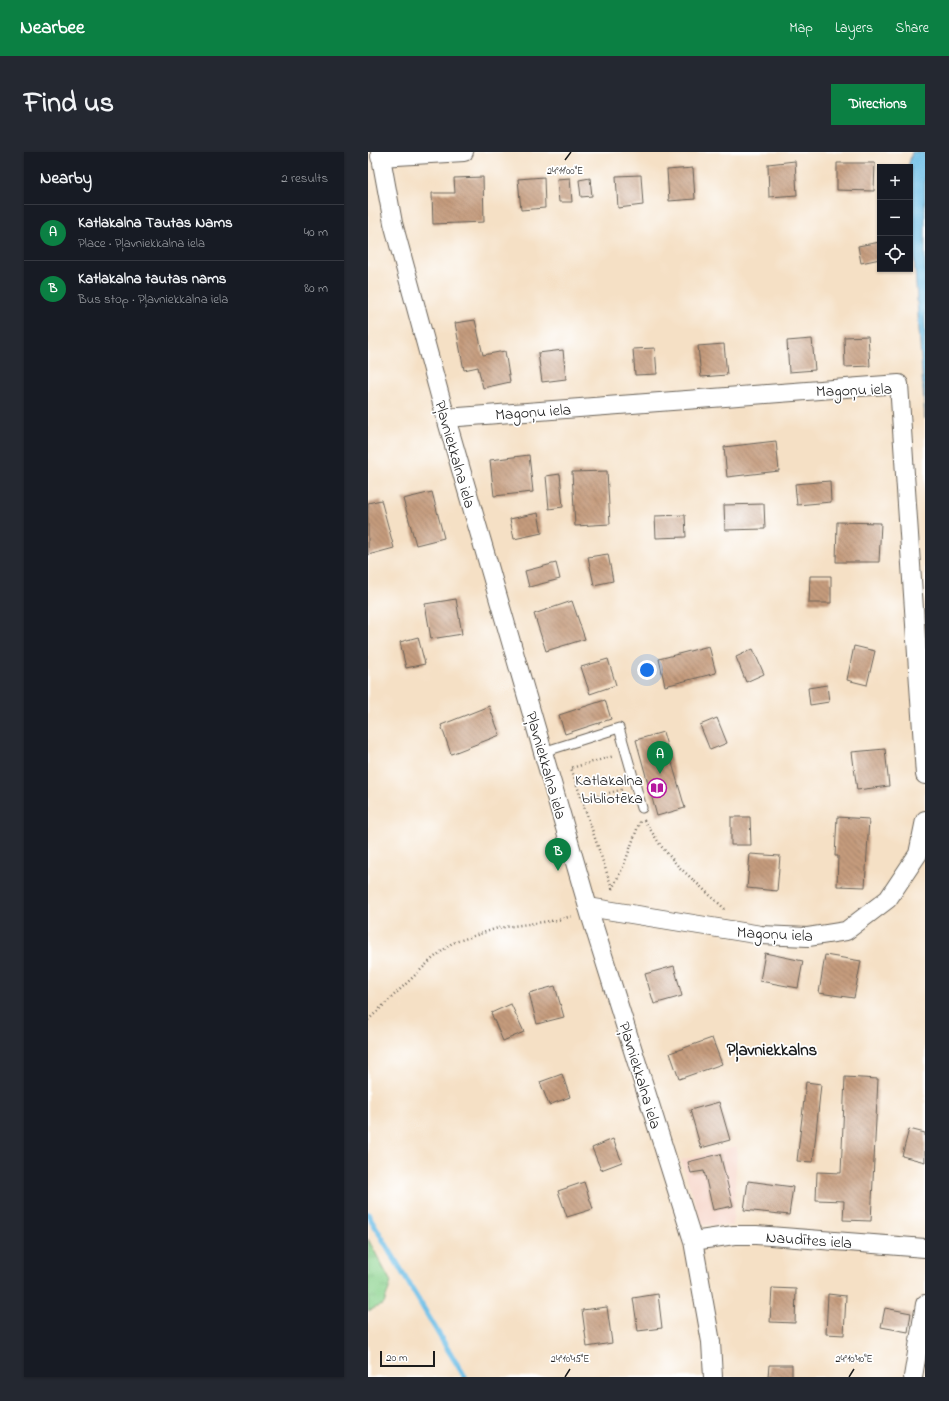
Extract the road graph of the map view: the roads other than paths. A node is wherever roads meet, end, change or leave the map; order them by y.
1 (464, 152) edge
2 (380, 155) edge
3 (446, 418) junction
4 (543, 752) junction
5 (925, 775) edge
6 (642, 808) dead end
7 (925, 820) edge
8 (592, 910) junction
9 (693, 1241) junction
10 (925, 1248) edge
11 (925, 1304) edge
12 (713, 1377) edge
13 (913, 1377) edge

1 - 2 street
2 - 3 street, Pļavniekkalna iela
3 - 4 street, Pļavniekkalna iela
3 - 5 street, Magoņu iela
4 - 6 lane
4 - 8 street, Pļavniekkalna iela
7 - 8 street, Magoņu iela
8 - 9 street, Pļavniekkalna iela
9 - 10 street, Naudītes iela
9 - 12 street, Pļavniekkalna iela
11 - 13 street

